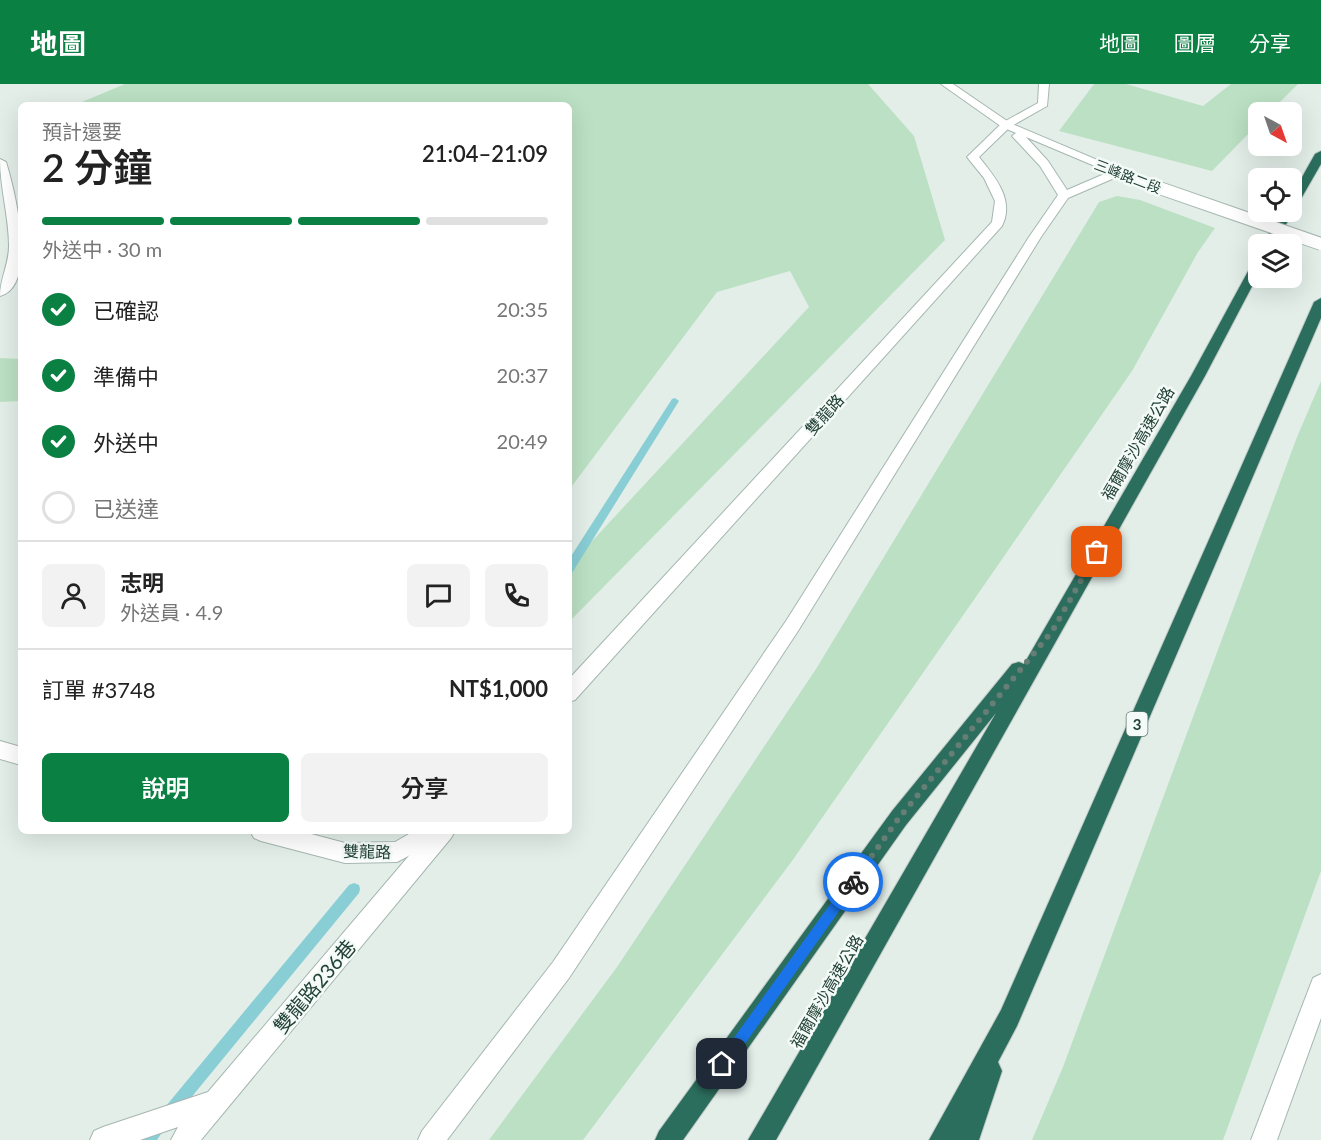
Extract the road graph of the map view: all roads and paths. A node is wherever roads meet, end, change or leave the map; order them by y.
1 (946, 84) edge
2 (1044, 84) edge
3 (1006, 125) junction
4 (1321, 154) edge
5 (0, 162) edge
6 (1116, 173) junction
7 (1302, 187) edge
8 (1064, 195) junction
9 (1321, 244) edge
10 (1248, 283) edge
11 (0, 292) edge
12 (1321, 302) edge
13 (1053, 630) junction
14 (572, 690) edge
15 (0, 750) edge
16 (18, 755) edge
17 (430, 834) edge
18 (441, 834) edge
19 (297, 836) edge
20 (1321, 986) edge
21 (1009, 1018) junction
22 (213, 1103) junction
23 (111, 1137) edge
24 (184, 1140) edge
25 (431, 1140) edge
26 (668, 1140) edge
27 (761, 1140) edge
28 (942, 1140) edge
29 (966, 1140) edge
30 (1264, 1140) edge

1 - 3 street, 三峰路二段
2 - 3 street
3 - 6 street, 三峰路二段
3 - 8 street
3 - 14 street, 雙龍路
4 - 7 highway
5 - 11 street
6 - 8 street
6 - 9 street, 三峰路二段, bridge
8 - 25 street
10 - 13 highway, 福爾摩沙高速公路
12 - 21 highway, 3
13 - 26 highway
13 - 27 highway, 福爾摩沙高速公路
15 - 16 street
17 - 19 street, 雙龍路
18 - 22 street, 雙龍路236巷
20 - 30 street
21 - 28 highway, 3
21 - 29 highway
22 - 23 street
22 - 24 street, 雙龍路236巷

